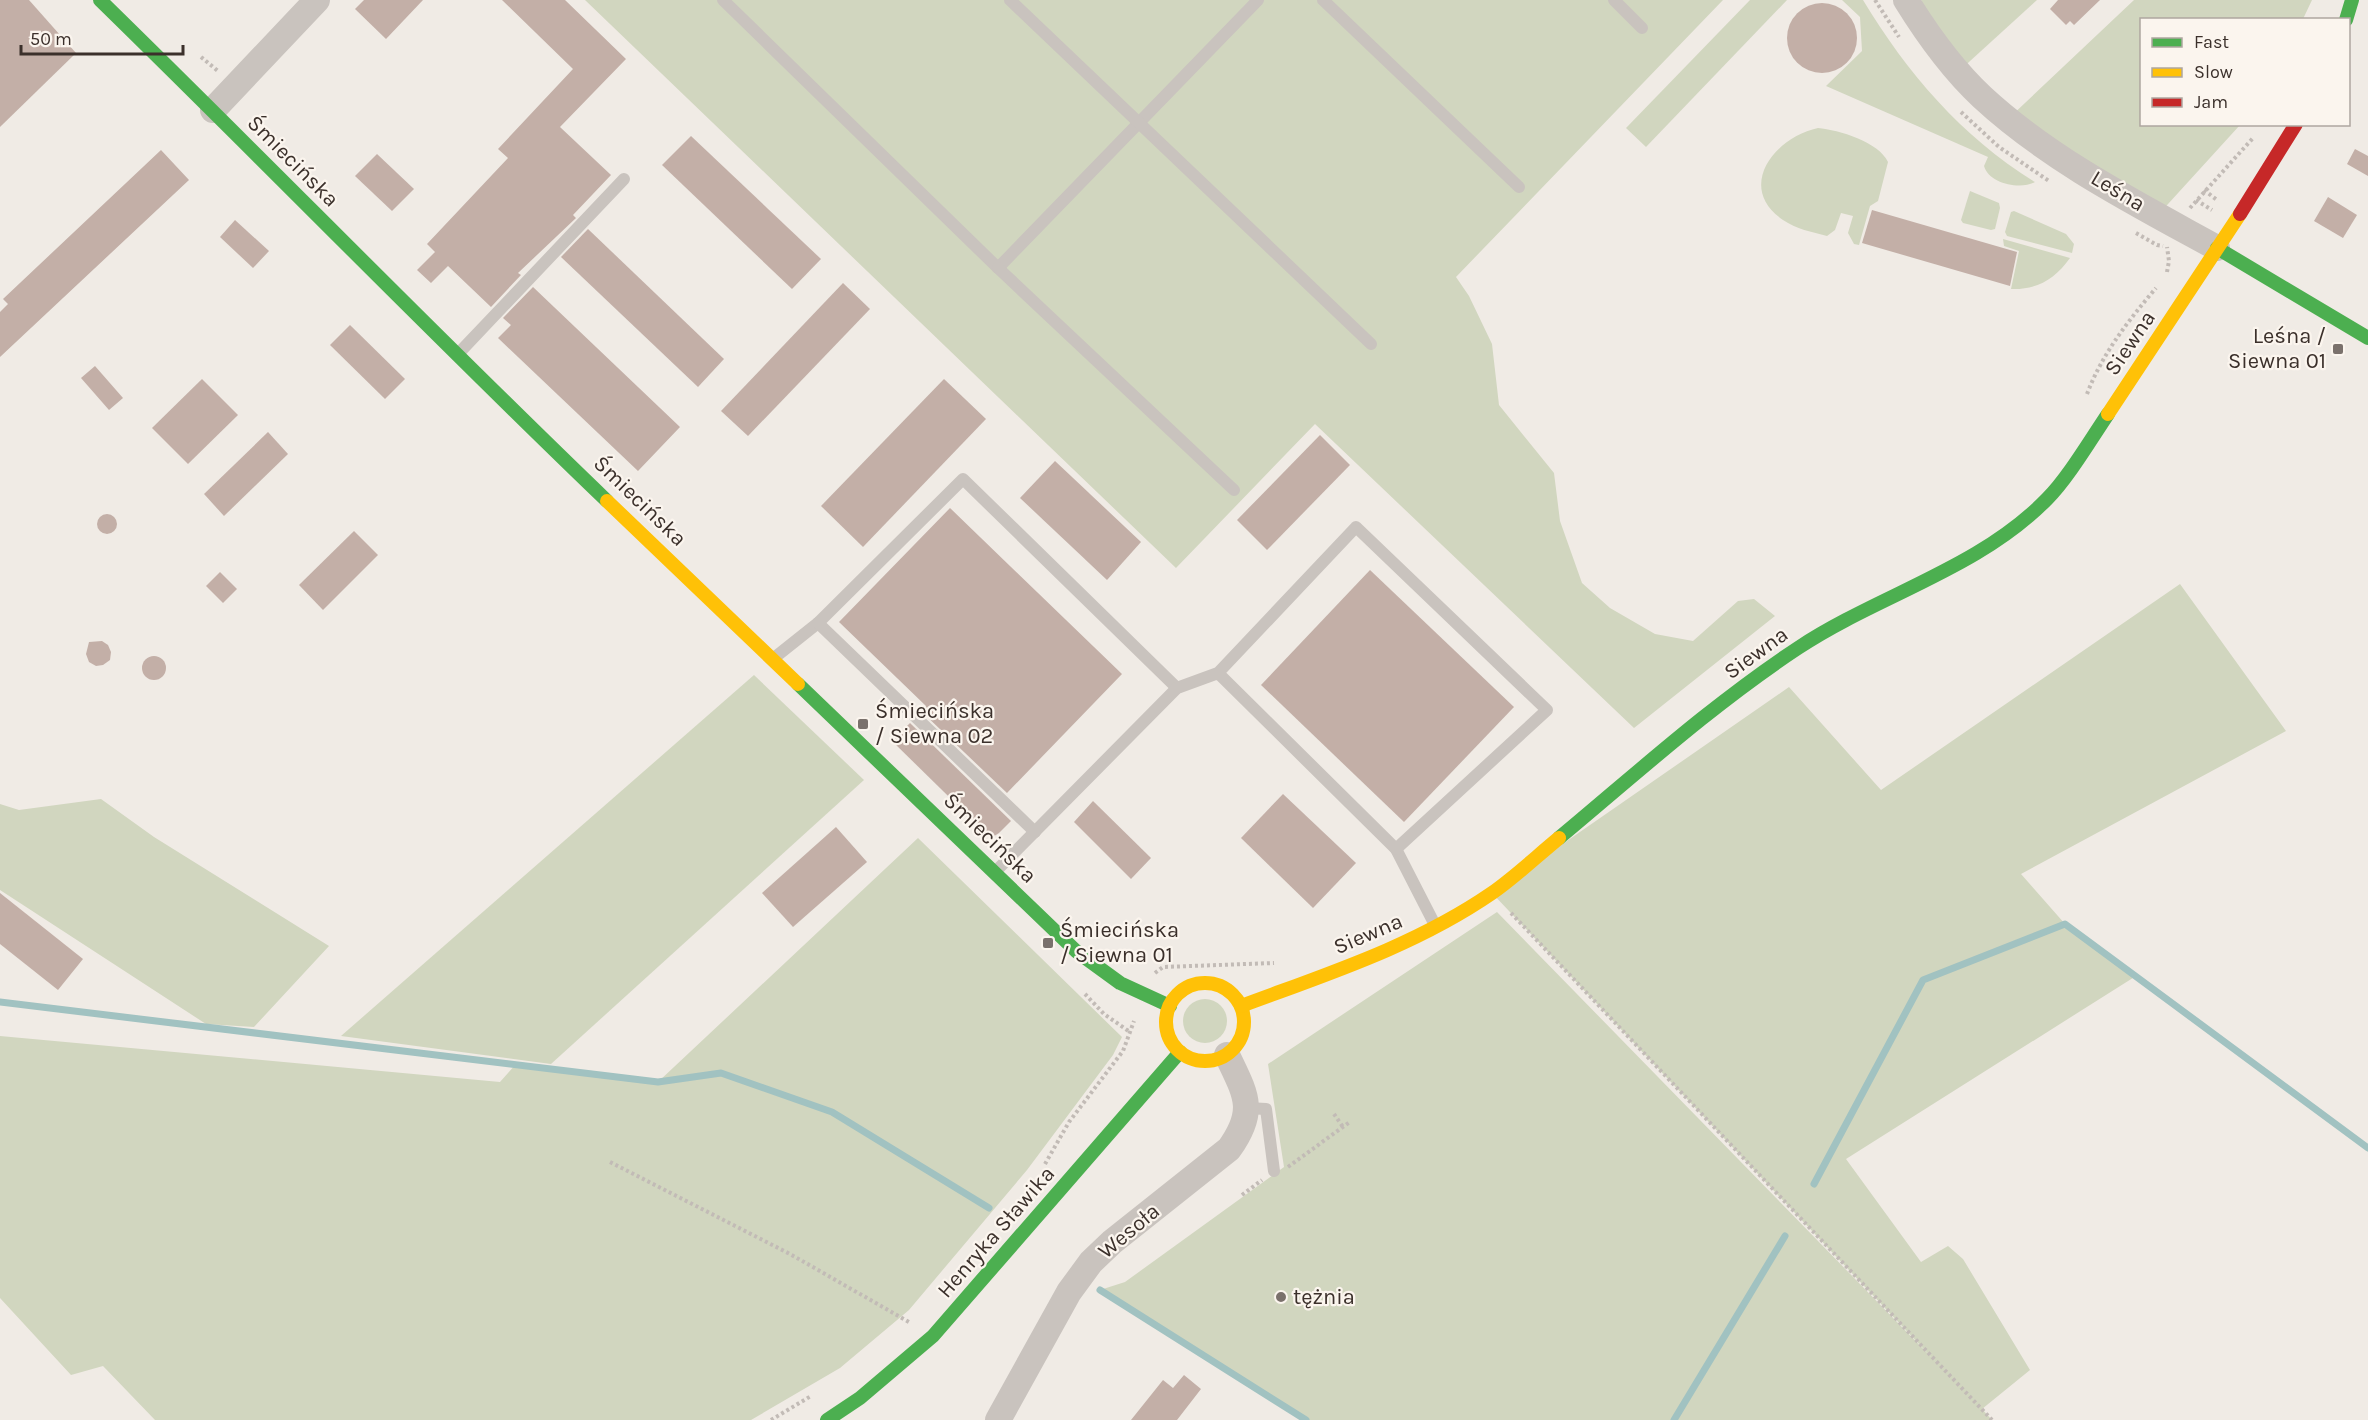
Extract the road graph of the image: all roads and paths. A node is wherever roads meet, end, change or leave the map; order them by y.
1 (100, 0) edge
2 (317, 0) edge
3 (723, 0) edge
4 (1010, 0) edge
5 (1258, 0) edge
6 (1323, 0) edge
7 (1614, 0) edge
8 (1906, 0) edge
9 (2352, 0) edge
10 (2347, 18) edge
11 (1642, 28) dead end
12 (213, 110) junction
13 (1138, 124) junction
14 (2295, 126) edge
15 (2259, 133) dead end
16 (624, 179) dead end
17 (1519, 187) dead end
18 (2176, 225) junction
19 (2217, 248) junction
20 (998, 268) junction
21 (2165, 276) dead end
22 (2161, 282) dead end
23 (2368, 338) edge
24 (1371, 344) dead end
25 (456, 356) junction
26 (2084, 403) dead end
27 (1234, 490) dead end
28 (818, 623) junction
29 (773, 659) junction
30 (1218, 674) junction
31 (1177, 688) junction
32 (1035, 832) junction
33 (1396, 849) junction
34 (995, 872) junction
35 (1492, 892) junction
36 (1436, 927) junction
37 (1285, 962) dead end
38 (1143, 997) junction
39 (1170, 1006) junction
40 (1241, 1006) junction
41 (1180, 1052) junction
42 (1227, 1055) junction
43 (1247, 1108) junction
44 (1334, 1114) dead end
45 (1351, 1121) dead end
46 (1342, 1127) junction
47 (610, 1162) dead end
48 (1274, 1171) junction
49 (1039, 1173) dead end
50 (1242, 1195) dead end
51 (916, 1312) dead end
52 (908, 1321) junction
53 (901, 1328) dead end
54 (933, 1336) junction
55 (817, 1392) dead end
56 (771, 1420) edge
57 (827, 1420) edge
58 (998, 1420) edge
59 (1992, 1420) edge

1 - 12 main road, Śmiecińska
2 - 12 street
3 - 20 lane
4 - 13 lane
5 - 13 lane
6 - 17 lane
7 - 11 lane
8 - 18 street, Leśna
9 - 10 main road
12 - 25 main road, Śmiecińska
13 - 20 lane
13 - 24 lane
14 - 19 main road, Siewna
15 - 18 path
16 - 25 lane
18 - 19 street, Leśna
18 - 21 path
19 - 23 main road, Leśna
19 - 35 main road, Siewna
20 - 27 lane
22 - 26 path
25 - 29 main road, Śmiecińska
28 - 29 lane
28 - 31 lane
28 - 32 lane
29 - 34 main road, Śmiecińska
30 - 31 lane
30 - 33 lane
30 - 33 lane
31 - 32 lane
32 - 34 lane
33 - 36 lane
34 - 38 main road, Śmiecińska
35 - 36 main road, Siewna
35 - 59 path
36 - 40 main road, Siewna
37 - 38 path
38 - 39 main road, Śmiecińska
38 - 49 path
39 - 40 main road
39 - 41 main road
40 - 42 main road
41 - 42 main road
41 - 54 main road, Henryka Sławika
42 - 43 street
43 - 48 lane
43 - 58 street, Wesoła
44 - 46 path
45 - 46 path
46 - 48 path
47 - 52 path
48 - 50 path
51 - 52 path
52 - 53 path
52 - 54 path
54 - 57 main road, Henryka Sławika
55 - 56 path

